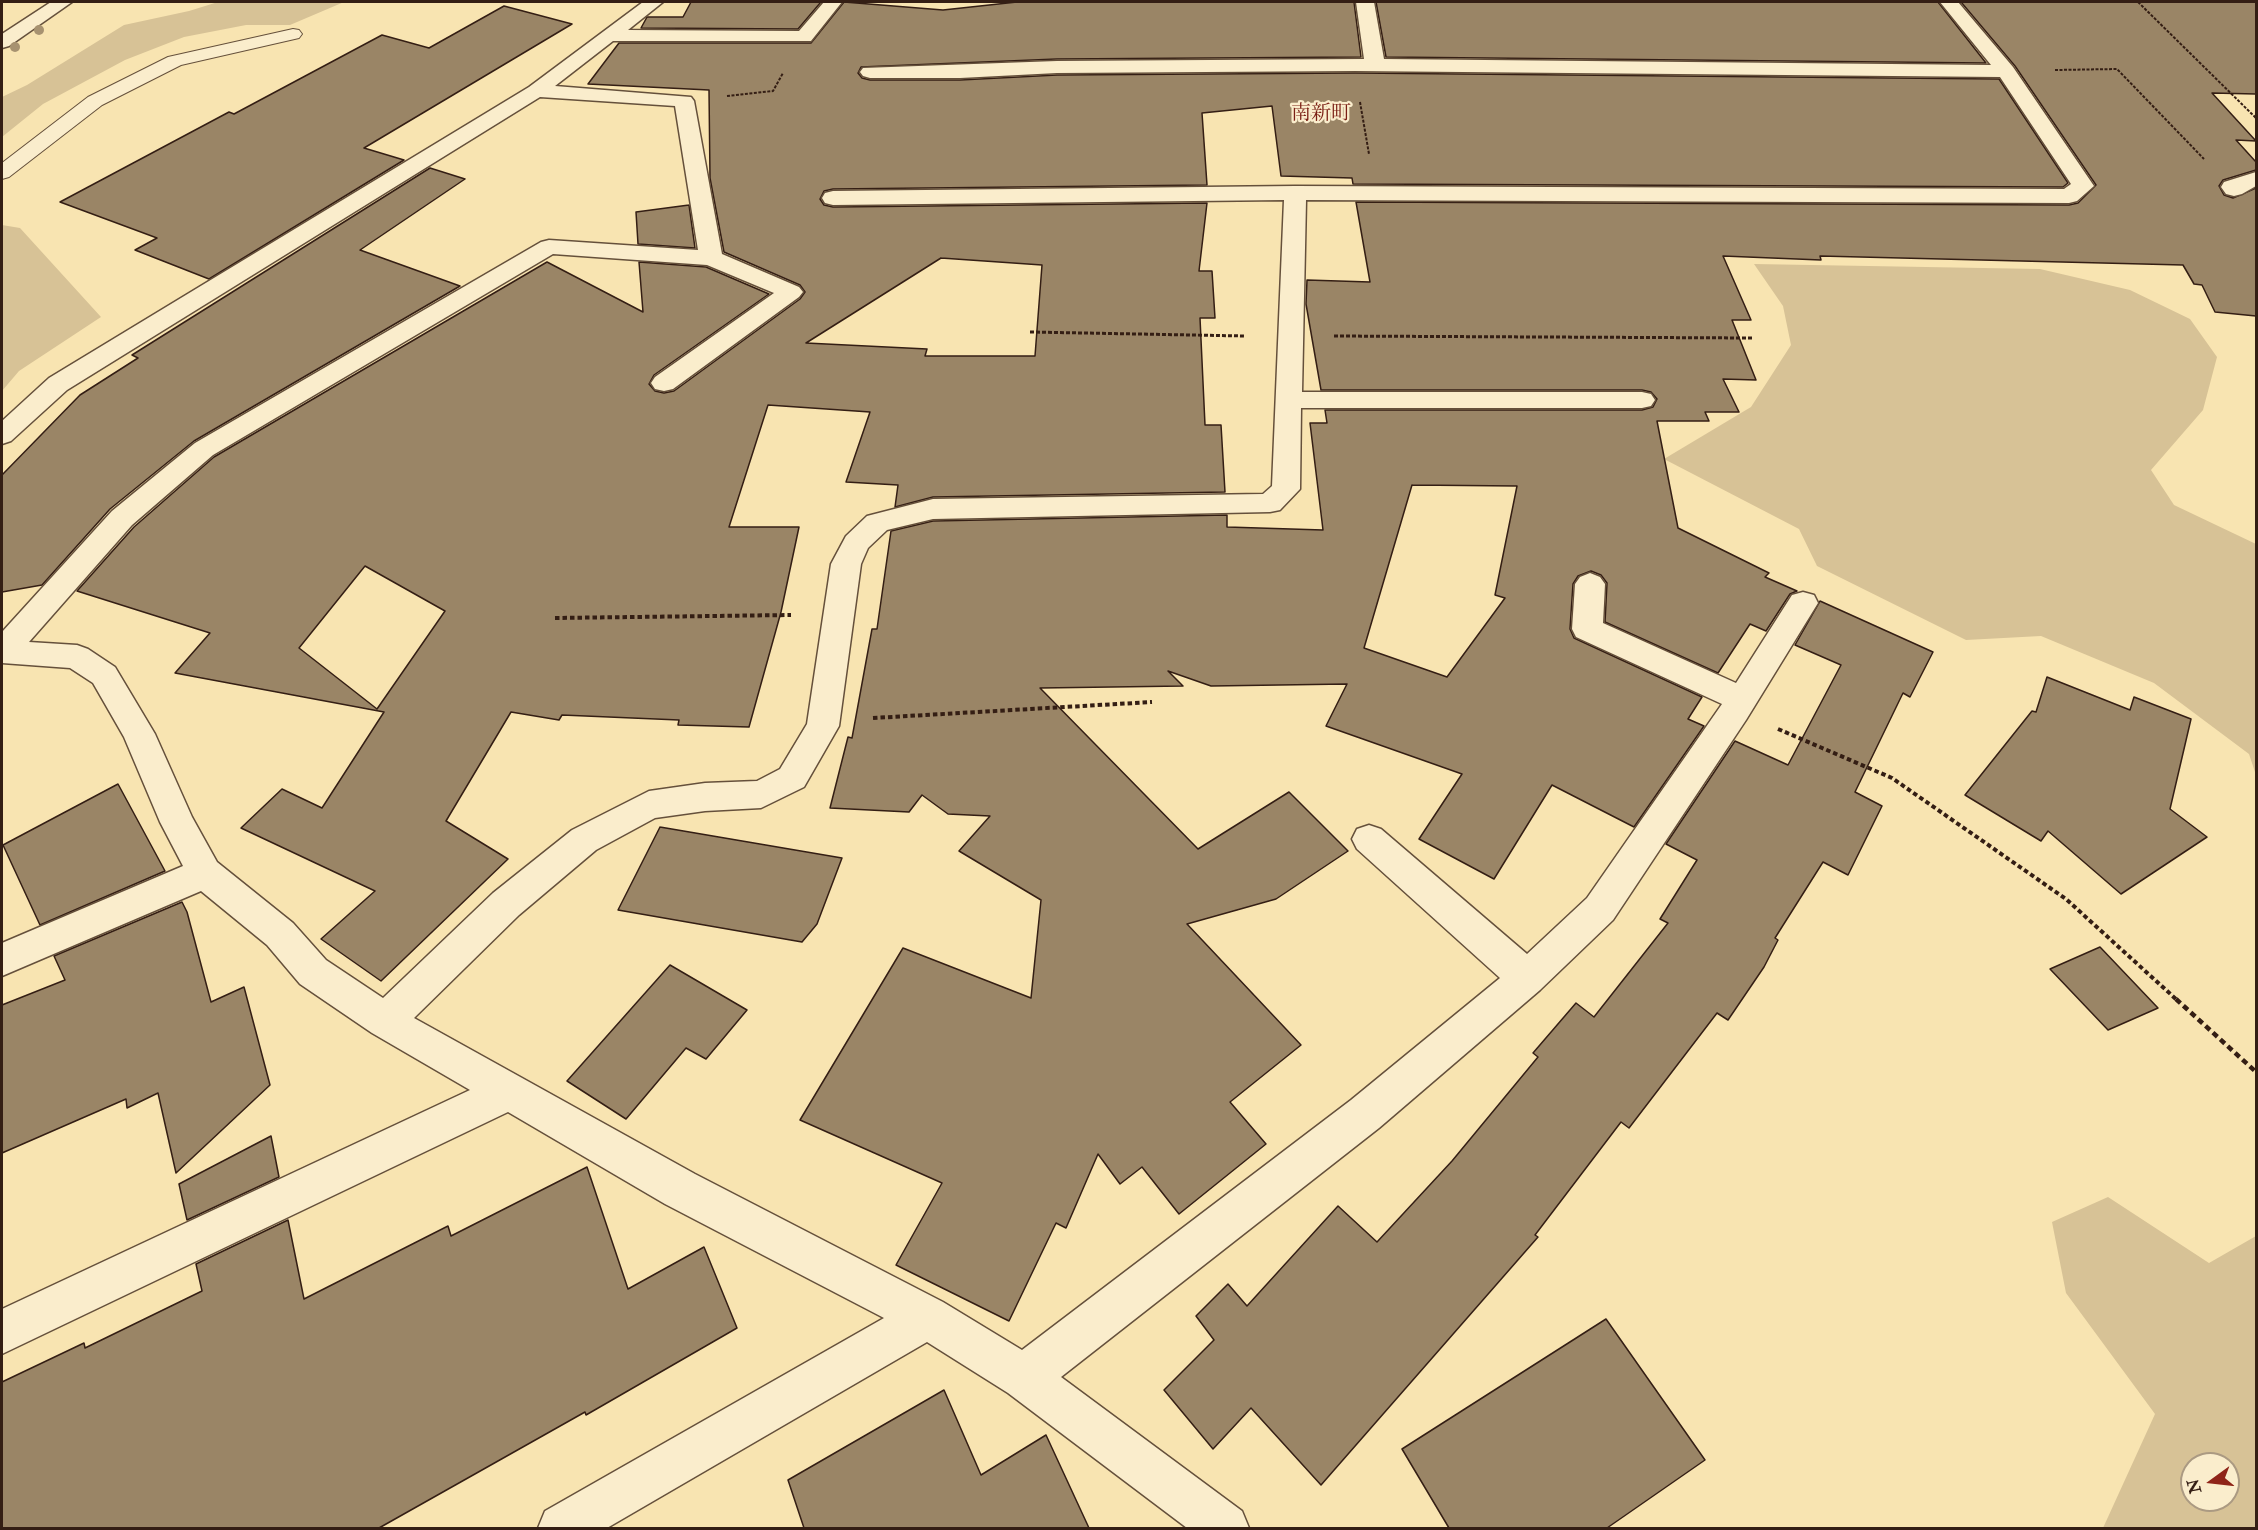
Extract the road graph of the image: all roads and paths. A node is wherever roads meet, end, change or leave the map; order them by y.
1 (63, 2) edge
2 (654, 2) edge
3 (833, 2) edge
4 (1365, 2) edge
5 (1949, 2) edge
6 (2138, 2) edge
7 (293, 34) dead end
8 (609, 35) junction
9 (804, 37) junction
10 (2, 42) edge
11 (1354, 65) junction
12 (1375, 66) junction
13 (2006, 71) junction
14 (870, 72) dead end
15 (536, 91) junction
16 (684, 101) junction
17 (2256, 118) edge
18 (2204, 159) dead end
19 (2, 173) edge
20 (2256, 178) edge
21 (2232, 187) dead end
22 (1295, 193) junction
23 (1375, 193) junction
24 (833, 198) dead end
25 (711, 258) junction
26 (1030, 332) dead end
27 (1292, 336) junction
28 (1754, 338) dead end
29 (664, 383) dead end
30 (1288, 400) junction
31 (1642, 400) dead end
32 (2, 435) edge
33 (1590, 584) dead end
34 (1803, 603) dead end
35 (839, 614) junction
36 (555, 618) dead end
37 (2, 652) edge
38 (1152, 702) dead end
39 (1738, 705) junction
40 (824, 721) junction
41 (1369, 839) dead end
42 (205, 873) junction
43 (2, 960) edge
44 (1527, 978) junction
45 (385, 1021) junction
46 (2256, 1072) edge
47 (509, 1092) junction
48 (928, 1317) junction
49 (2, 1332) edge
50 (1024, 1377) junction
51 (562, 1528) edge
52 (1225, 1528) edge

1 - 10 street
2 - 8 street
3 - 9 street
4 - 12 street
5 - 13 street
6 - 17 path
7 - 19 lane
8 - 9 street
8 - 15 street
9 - 16 path
11 - 12 street
11 - 14 street
11 - 23 path
12 - 13 street
13 - 18 path
13 - 23 street
15 - 16 street
15 - 32 street
16 - 25 street
20 - 21 street
22 - 23 street
22 - 24 street
22 - 27 street
25 - 29 street
25 - 37 street
26 - 27 path
27 - 28 path
27 - 30 street
30 - 31 street
30 - 35 street
33 - 39 street
34 - 39 street
35 - 36 path
35 - 40 street
37 - 42 street
38 - 40 path
39 - 44 street
39 - 46 path
40 - 45 street
41 - 44 street
42 - 43 street
42 - 45 street
44 - 50 street
45 - 47 street
47 - 48 street
47 - 49 street
48 - 50 street
48 - 51 street
50 - 52 street

